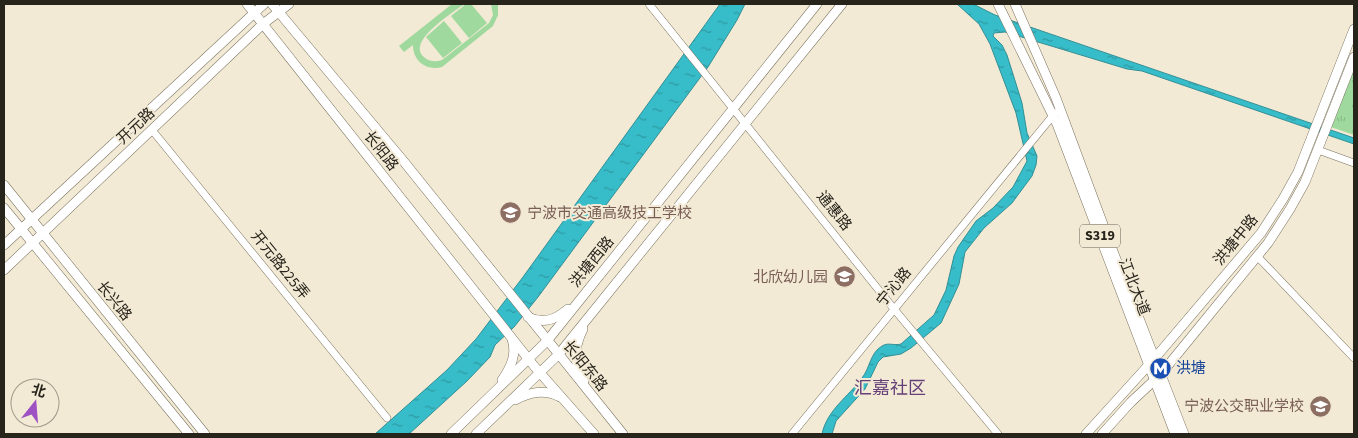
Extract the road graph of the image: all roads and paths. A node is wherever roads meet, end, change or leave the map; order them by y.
1 (247, 4) edge
2 (264, 4) edge
3 (272, 4) edge
4 (289, 4) edge
5 (649, 4) edge
6 (817, 4) edge
7 (842, 4) edge
8 (1015, 4) edge
9 (1000, 8) edge
10 (280, 12) junction
11 (254, 13) junction
12 (263, 24) junction
13 (1354, 29) edge
14 (1354, 57) edge
15 (1060, 106) junction
16 (734, 109) junction
17 (1053, 115) junction
18 (745, 124) junction
19 (152, 130) junction
20 (1318, 150) junction
21 (1354, 163) edge
22 (4, 185) edge
23 (4, 208) edge
24 (31, 219) junction
25 (21, 229) junction
26 (43, 233) junction
27 (32, 243) junction
28 (4, 245) edge
29 (1257, 256) junction
30 (4, 270) edge
31 (581, 297) junction
32 (894, 309) junction
33 (594, 310) junction
34 (526, 315) junction
35 (510, 335) junction
36 (547, 341) junction
37 (558, 355) junction
38 (1155, 358) junction
39 (1354, 358) edge
40 (529, 359) junction
41 (1149, 365) junction
42 (540, 373) junction
43 (1158, 377) junction
44 (494, 393) junction
45 (563, 399) junction
46 (506, 405) junction
47 (600, 406) junction
48 (387, 418) dead end
49 (189, 434) edge
50 (205, 434) edge
51 (451, 434) edge
52 (476, 434) edge
53 (594, 434) edge
54 (623, 434) edge
55 (792, 434) edge
56 (998, 434) edge
57 (1086, 434) edge
58 (1102, 434) edge
59 (1175, 434) edge
60 (1184, 434) edge

1 - 11 main road, 长阳路
2 - 11 main road, 开元路
3 - 10 main road, 长阳路
4 - 10 main road, 开元路
5 - 16 street, 通惠路
6 - 16 main road, 洪塘西路
7 - 18 main road
8 - 15 main road, 江北大道 / S319
9 - 17 main road, 江北大道 / S319
10 - 12 main road, 开元路
10 - 34 main road, 长阳路
11 - 12 main road, 长阳路
11 - 24 main road, 开元路
12 - 19 main road, 开元路
12 - 35 main road, 长阳路
13 - 38 main road, 洪塘中路
14 - 20 main road, 洪塘中路
15 - 17 street, 宁沁路
15 - 38 main road, 江北大道 / S319
16 - 18 street, 通惠路
16 - 31 main road, 洪塘西路
17 - 32 street, 宁沁路
17 - 41 main road, 江北大道 / S319
18 - 32 street, 通惠路
18 - 33 main road
19 - 26 main road, 开元路
19 - 48 street, 开元路225弄
20 - 21 street
20 - 29 main road, 洪塘中路
22 - 24 main road, 长兴路
23 - 25 main road, 长兴路
24 - 25 main road, 开元路
24 - 26 main road, 长兴路
25 - 27 main road, 长兴路
25 - 28 main road, 开元路
26 - 27 main road, 开元路
26 - 50 main road, 长兴路
27 - 30 main road, 开元路
27 - 49 main road, 长兴路
29 - 39 street
29 - 43 main road, 洪塘中路
31 - 34 main road
31 - 36 main road, 洪塘西路
32 - 55 street, 宁沁路
32 - 56 street, 通惠路
33 - 37 main road
33 - 47 main road
34 - 36 main road, 长阳东路
35 - 40 main road
35 - 44 main road
36 - 37 main road, 长阳东路
36 - 40 main road, 洪塘西路
37 - 42 main road
37 - 47 main road, 长阳东路
38 - 41 main road, 洪塘中路
38 - 43 main road, 江北大道 / S319
40 - 42 main road
40 - 44 main road, 洪塘西路
41 - 43 main road, 江北大道 / S319
41 - 57 main road, 洪塘中路
42 - 45 main road
42 - 46 main road
43 - 58 main road, 洪塘中路
43 - 59 main road, 江北大道 / S319
43 - 60 main road, 江北大道 / S319
44 - 51 main road, 洪塘西路
45 - 46 main road
45 - 53 main road
46 - 52 main road
47 - 54 main road, 长阳东路

